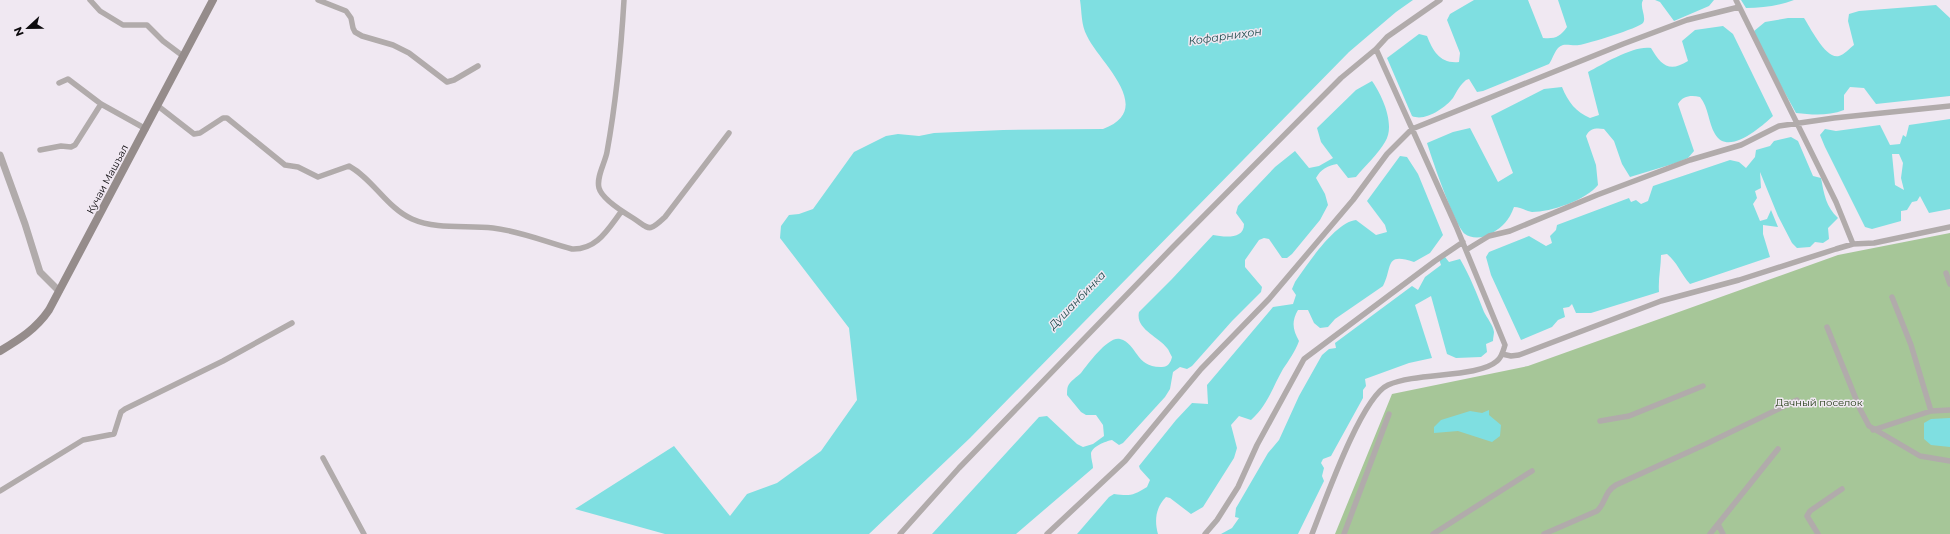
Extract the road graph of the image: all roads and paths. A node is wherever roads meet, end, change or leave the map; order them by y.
1 (90, 0) edge
2 (213, 0) edge
3 (318, 0) edge
4 (624, 0) edge
5 (1440, 0) edge
6 (1736, 0) edge
7 (1739, 7) junction
8 (1376, 49) junction
9 (184, 56) junction
10 (478, 66) dead end
11 (58, 83) dead end
12 (101, 104) junction
13 (158, 106) junction
14 (1950, 106) edge
15 (1797, 123) junction
16 (146, 128) junction
17 (1412, 129) junction
18 (729, 133) dead end
19 (40, 150) dead end
20 (0, 156) edge
21 (621, 212) junction
22 (1950, 227) edge
23 (1463, 242) junction
24 (1853, 244) junction
25 (1466, 250) junction
26 (1946, 273) dead end
27 (1950, 284) edge
28 (59, 291) junction
29 (1892, 297) dead end
30 (292, 323) dead end
31 (1827, 327) dead end
32 (0, 351) edge
33 (1502, 354) junction
34 (1703, 386) dead end
35 (1796, 400) dead end
36 (1950, 410) edge
37 (1931, 411) junction
38 (1389, 414) dead end
39 (1600, 421) dead end
40 (1873, 430) junction
41 (1778, 449) dead end
42 (323, 458) dead end
43 (1950, 461) edge
44 (1532, 471) dead end
45 (1842, 489) dead end
46 (0, 491) edge
47 (1718, 524) junction
48 (364, 534) edge
49 (900, 534) edge
50 (1047, 534) edge
51 (1205, 534) edge
52 (1312, 534) edge
53 (1344, 534) edge
54 (1433, 534) edge
55 (1544, 534) edge
56 (1710, 534) edge
57 (1723, 534) edge
58 (1818, 534) edge

1 - 9 street
2 - 9 main road, Кучаи Машъал
3 - 10 street
4 - 21 street
5 - 8 street
6 - 7 street
7 - 15 street
7 - 17 street
8 - 17 street
8 - 49 street
9 - 13 main road, Кучаи Машъал
11 - 12 street
12 - 16 street
12 - 19 street
13 - 16 main road, Кучаи Машъал
13 - 21 street
14 - 15 street
15 - 24 street
15 - 25 street
16 - 28 main road, Кучаи Машъал
17 - 23 street
17 - 50 street
18 - 21 street
20 - 28 street
22 - 24 street
23 - 25 street
23 - 51 street
24 - 33 street
25 - 33 street
26 - 27 street
28 - 32 main road, Кучаи Машъал
29 - 37 street
30 - 46 street
31 - 40 street
33 - 52 street
34 - 39 street
35 - 55 street
36 - 37 street
37 - 40 street
38 - 53 street
40 - 43 street
41 - 47 street
42 - 48 street
44 - 54 street
45 - 58 street
47 - 56 street
47 - 57 street

